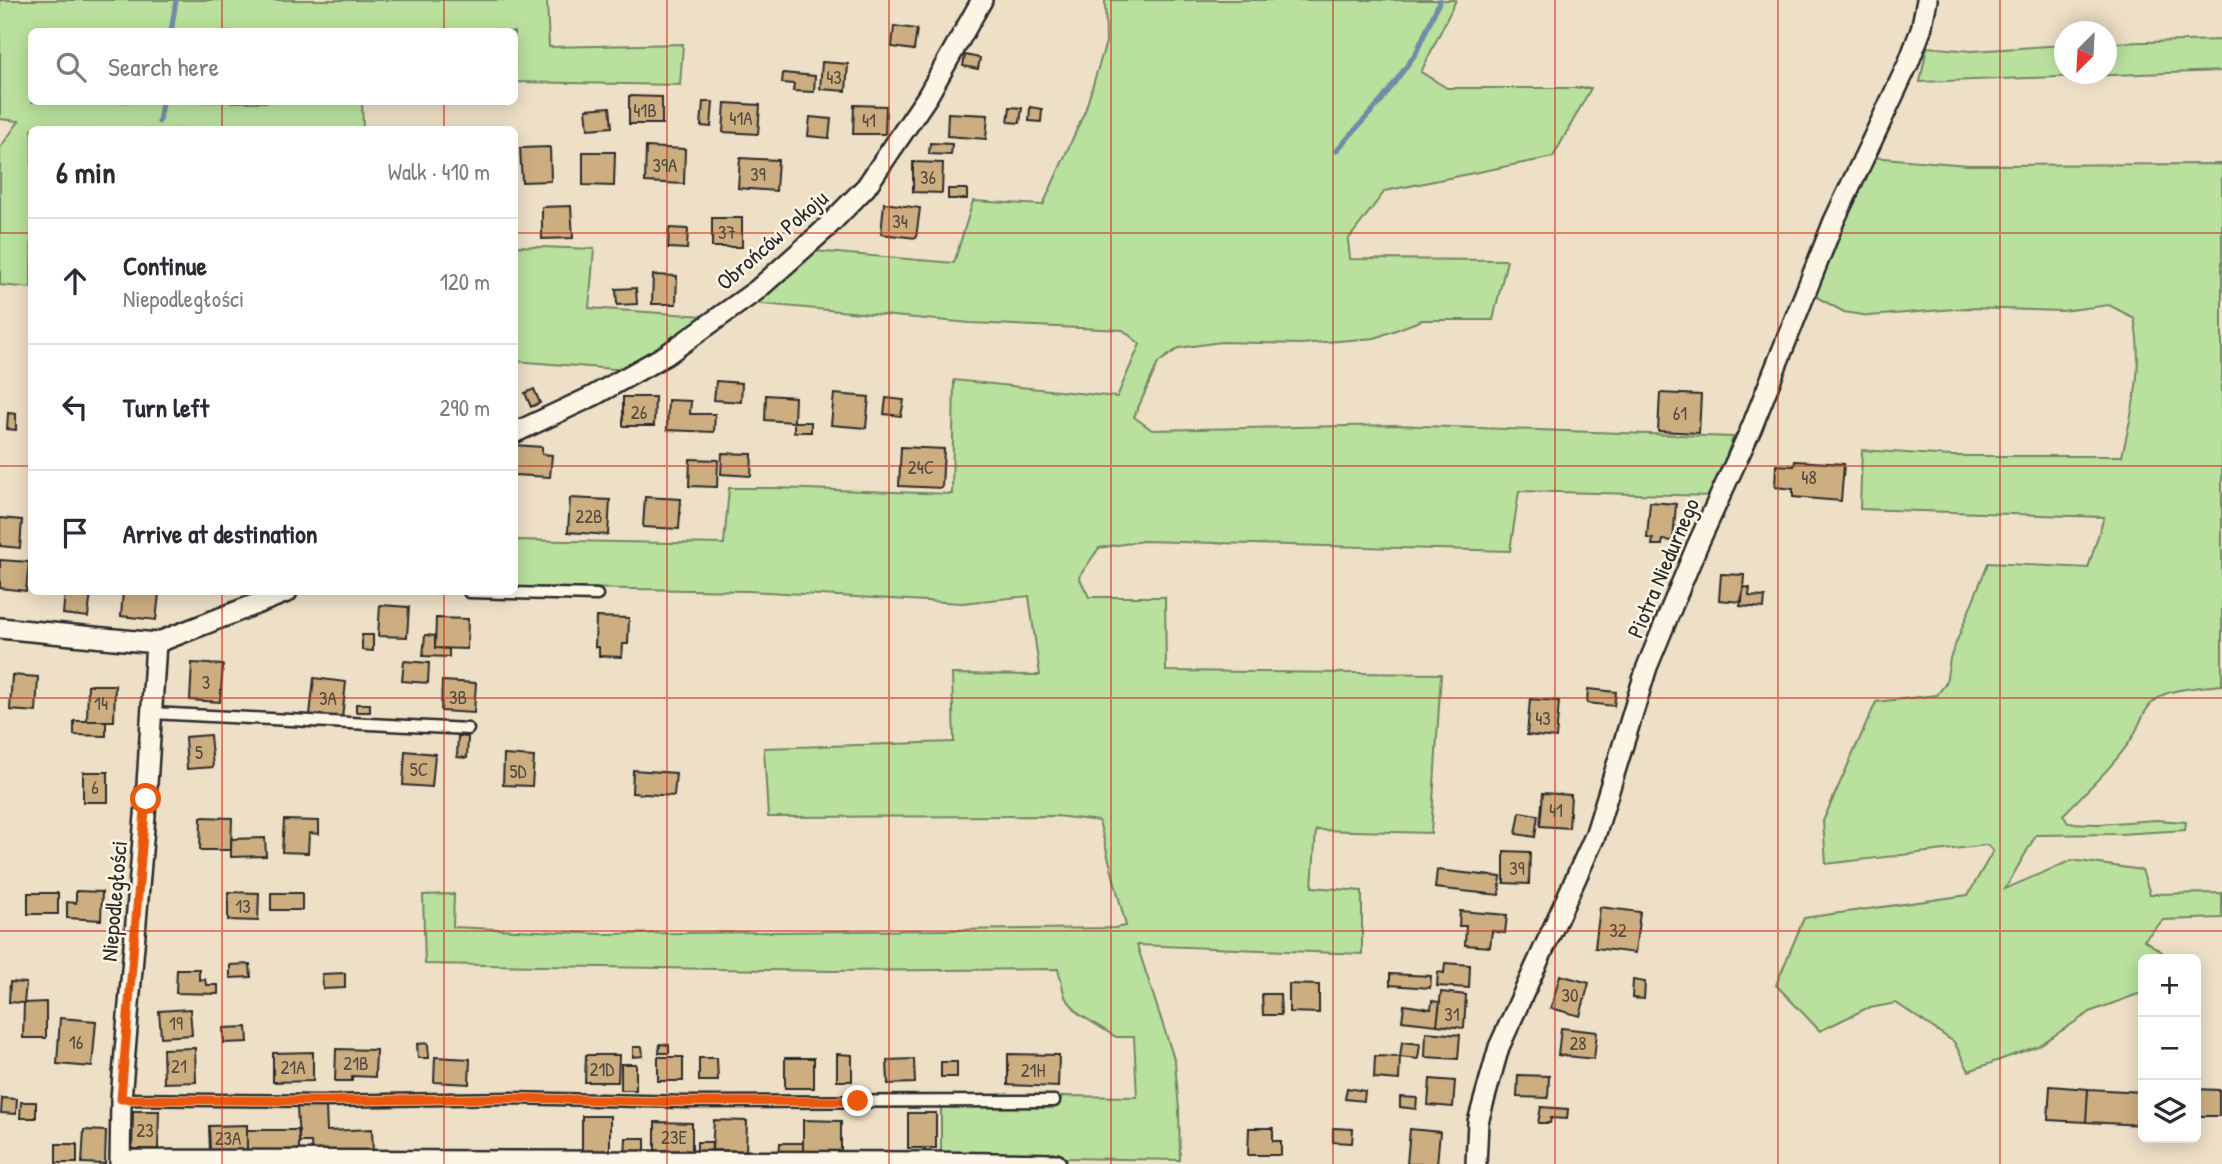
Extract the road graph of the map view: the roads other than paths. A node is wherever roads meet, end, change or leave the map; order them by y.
1 (982, 0) edge
2 (1927, 0) edge
3 (518, 431) edge
4 (518, 594) edge
5 (279, 595) edge
6 (597, 596) dead end
7 (0, 628) edge
8 (156, 643) junction
9 (152, 713) junction
10 (468, 729) dead end
11 (121, 1099) junction
12 (1054, 1101) dead end
13 (120, 1162) edge
14 (1056, 1164) edge
15 (1476, 1164) edge

1 - 3 street, Obrońców Pokoju
2 - 15 street, Piotra Niedurnego
4 - 6 lane
5 - 8 street
7 - 8 street
8 - 9 street, Niepodległości
9 - 10 lane
9 - 11 street, Niepodległości
11 - 12 lane
11 - 13 street, Niepodległości
13 - 14 street

